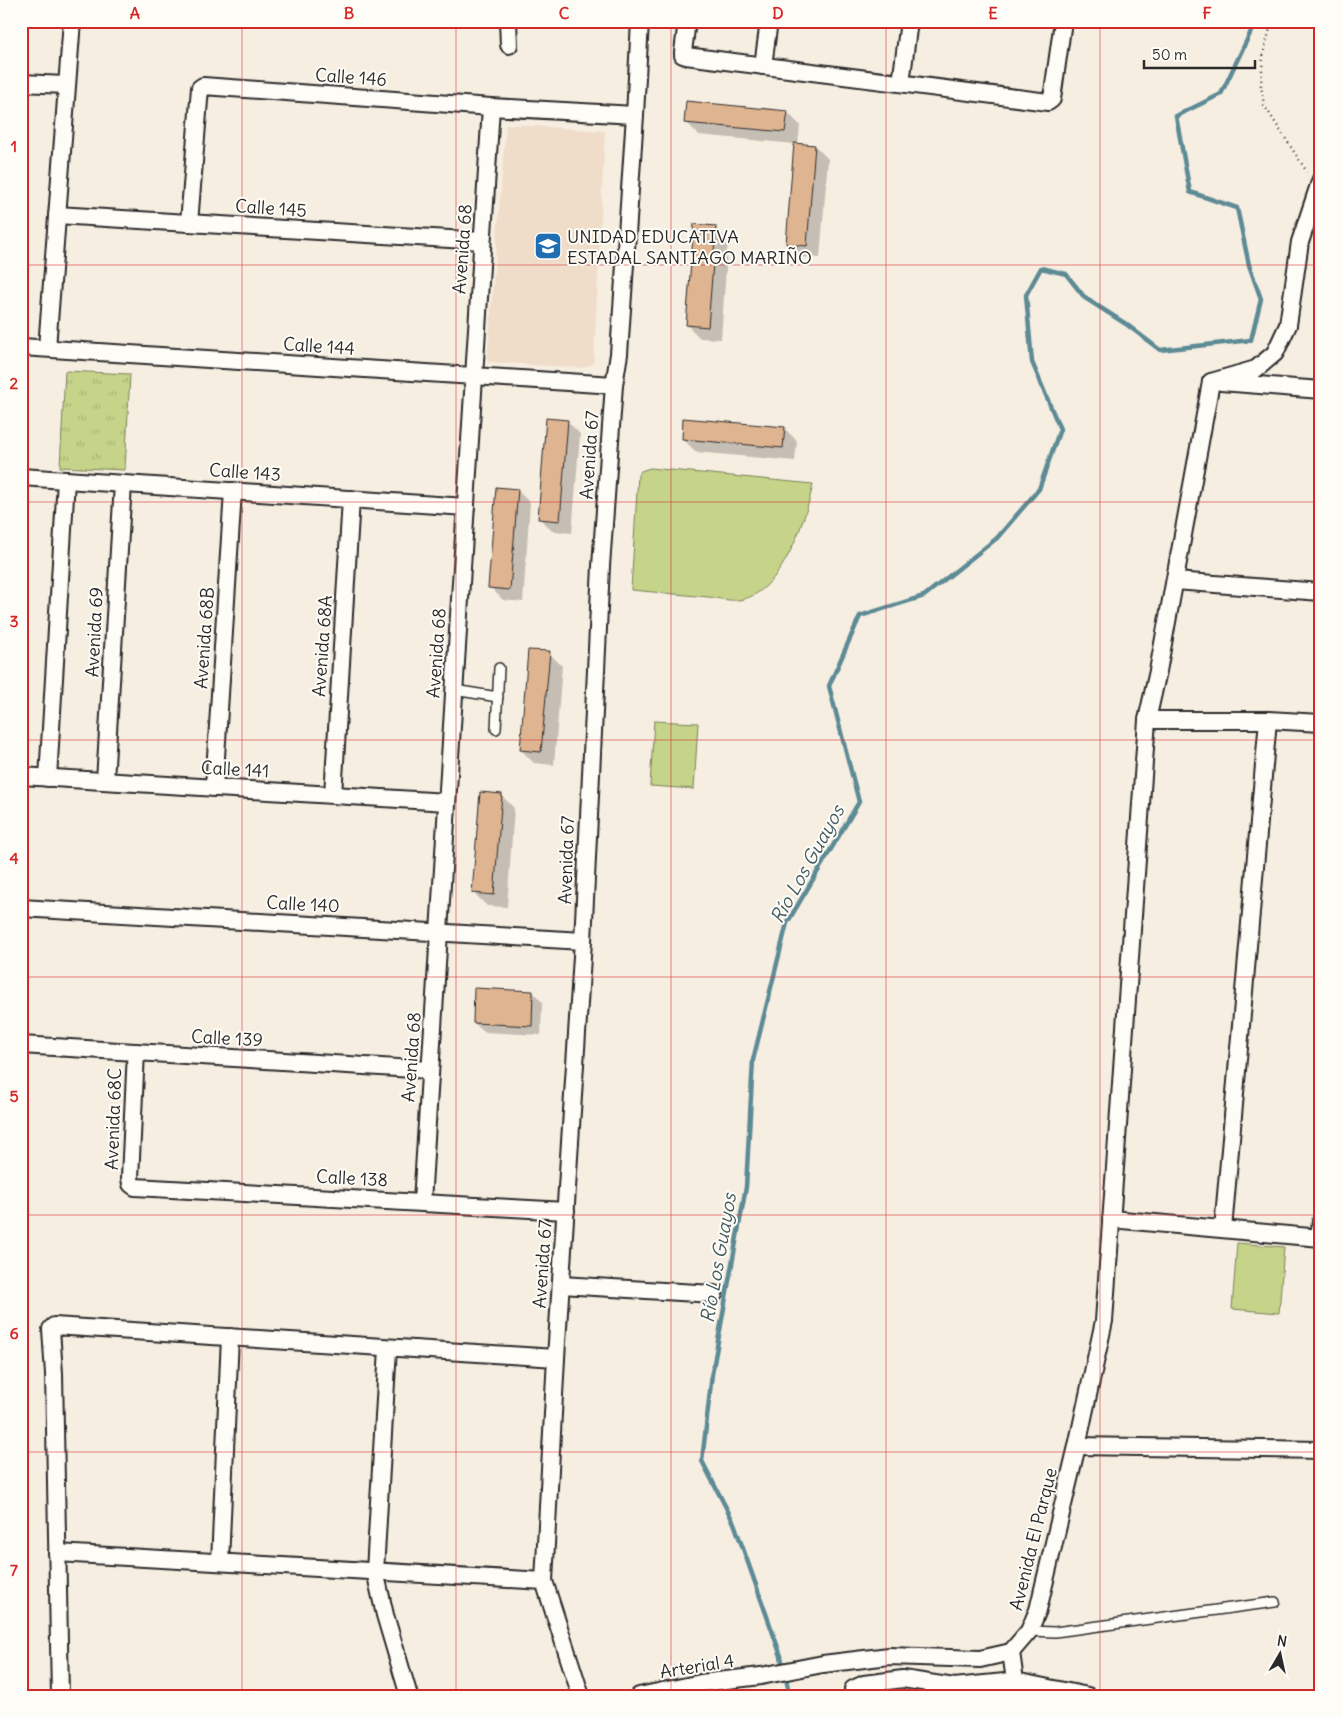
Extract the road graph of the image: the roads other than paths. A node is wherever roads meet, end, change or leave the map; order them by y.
1 (72, 21) edge
2 (508, 21) edge
3 (640, 21) edge
4 (687, 21) edge
5 (769, 21) edge
6 (909, 21) edge
7 (1063, 21) edge
8 (510, 45) dead end
9 (763, 66) junction
10 (21, 83) edge
11 (902, 83) junction
12 (66, 85) junction
13 (491, 107) junction
14 (636, 115) junction
15 (1319, 184) edge
16 (1315, 212) edge
17 (57, 214) junction
18 (189, 223) junction
19 (482, 241) junction
20 (21, 347) edge
21 (47, 348) junction
22 (474, 376) junction
23 (1211, 382) junction
24 (614, 385) junction
25 (1321, 390) edge
26 (21, 477) edge
27 (66, 480) junction
28 (122, 484) junction
29 (233, 491) junction
30 (351, 499) junction
31 (466, 507) junction
32 (1175, 581) junction
33 (1321, 592) edge
34 (499, 668) dead end
35 (454, 690) junction
36 (498, 697) junction
37 (1148, 720) junction
38 (1268, 720) junction
39 (1321, 724) edge
40 (496, 729) dead end
41 (21, 776) edge
42 (48, 778) junction
43 (105, 781) junction
44 (214, 788) junction
45 (332, 795) junction
46 (447, 802) junction
47 (21, 908) edge
48 (439, 932) junction
49 (583, 941) junction
50 (21, 1045) edge
51 (136, 1052) junction
52 (430, 1070) junction
53 (135, 1186) joint
54 (422, 1202) junction
55 (566, 1211) junction
56 (1111, 1219) junction
57 (1321, 1221) edge
58 (1223, 1229) junction
59 (1320, 1238) edge
60 (561, 1285) junction
61 (714, 1294) dead end
62 (230, 1337) junction
63 (388, 1348) junction
64 (556, 1358) junction
65 (1077, 1446) junction
66 (1321, 1450) edge
67 (57, 1553) junction
68 (220, 1562) junction
69 (375, 1571) junction
70 (544, 1581) junction
71 (1275, 1602) dead end
72 (1029, 1631) junction
73 (1011, 1652) junction
74 (1015, 1681) junction
75 (853, 1689) dead end
76 (933, 1690) edge
77 (60, 1696) edge
78 (409, 1696) edge
79 (581, 1696) edge
80 (639, 1696) edge
81 (1088, 1696) edge

1 - 12 street
2 - 8 street
3 - 14 street, Avenida 67
4 - 9 street
5 - 9 street
6 - 11 street
7 - 11 street
9 - 11 street
10 - 12 street
12 - 17 street
13 - 14 street, Calle 146
13 - 18 street, Calle 146
13 - 19 street, Avenida 68
14 - 24 street, Avenida 67
15 - 16 street
16 - 23 street
17 - 18 street, Calle 145
17 - 21 street
18 - 19 street, Calle 145
19 - 22 street, Avenida 68
20 - 21 street, Calle 144
21 - 22 street, Calle 144
22 - 24 street, Calle 144
22 - 31 street, Avenida 68
23 - 25 street
23 - 32 street, Avenida El Parque
24 - 49 street, Avenida 67
26 - 27 street, Calle 143
27 - 28 street, Calle 143
27 - 42 street
28 - 29 street, Calle 143
28 - 43 street, Avenida 69
29 - 30 street, Calle 143
29 - 44 street, Avenida 68B
30 - 31 street, Calle 143
30 - 45 street, Avenida 68A
31 - 35 street, Avenida 68
32 - 33 street
32 - 37 street, Avenida El Parque
34 - 36 lane
35 - 36 lane
35 - 46 street, Avenida 68
36 - 40 lane
37 - 38 street
37 - 56 street, Avenida El Parque
38 - 39 street
38 - 58 street
41 - 42 street, Calle 141
42 - 43 street, Calle 141
43 - 44 street, Calle 141
44 - 45 street, Calle 141
45 - 46 street, Calle 141
46 - 48 street, Avenida 68
47 - 48 street, Calle 140
48 - 49 street, Calle 140
48 - 52 street, Avenida 68
49 - 55 street, Avenida 67
50 - 51 street, Calle 139
51 - 52 street, Calle 139
51 - 53 street, Avenida 68C
52 - 54 street, Avenida 68
53 - 54 street, Calle 138
54 - 55 street, Calle 138
55 - 60 street, Avenida 67
56 - 58 street
56 - 65 street, Avenida El Parque
57 - 59 street
58 - 59 street
60 - 61 street
60 - 64 street, Avenida 67
62 - 63 street
62 - 67 street
62 - 68 street
63 - 64 street
63 - 69 street
64 - 70 street, Avenida 67
65 - 66 street
65 - 72 street, Avenida El Parque
67 - 68 street
67 - 77 street
68 - 69 street
69 - 70 street
69 - 78 street
70 - 79 street, Avenida 67
71 - 72 lane
72 - 73 street, Avenida El Parque
73 - 74 street
73 - 80 street, Arterial 4
74 - 76 street
74 - 81 street
75 - 76 street

